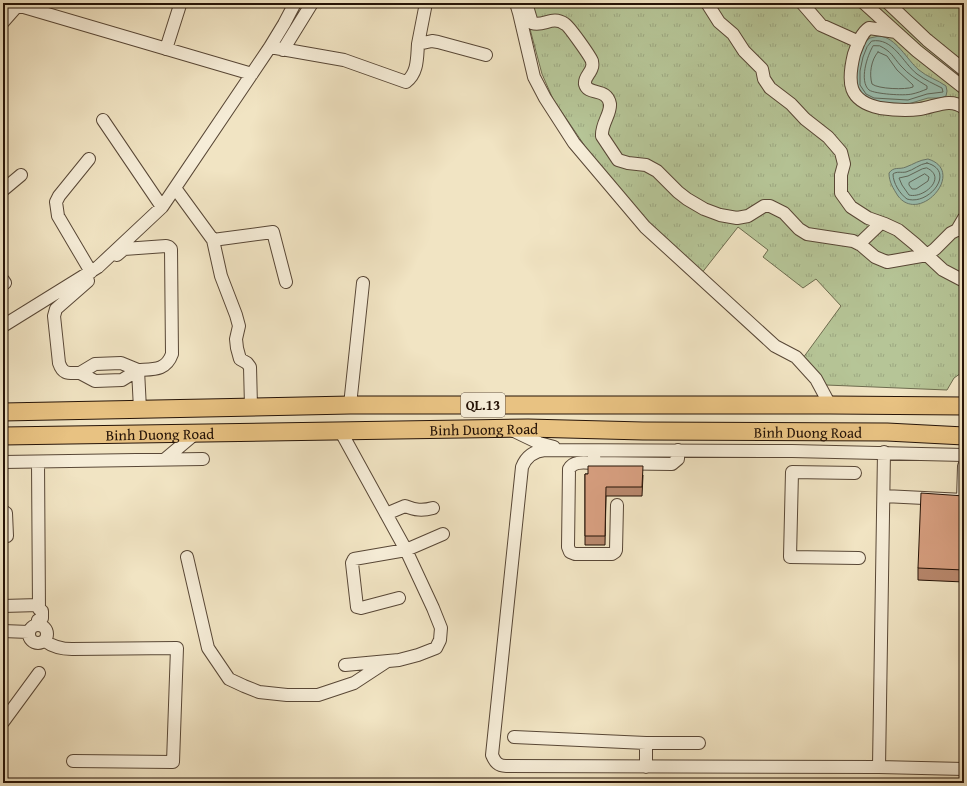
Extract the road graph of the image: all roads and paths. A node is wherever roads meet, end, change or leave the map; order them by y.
1 (295, 3) edge
2 (312, 3) edge
3 (426, 3) edge
4 (516, 3) edge
5 (526, 3) edge
6 (707, 3) edge
7 (802, 3) edge
8 (864, 3) edge
9 (888, 3) edge
10 (14, 4) edge
11 (180, 5) dead end
12 (3, 22) edge
13 (896, 32) junction
14 (859, 42) junction
15 (418, 44) junction
16 (270, 47) junction
17 (166, 49) junction
18 (283, 50) junction
19 (486, 55) dead end
20 (964, 70) edge
21 (252, 74) junction
22 (964, 88) edge
23 (964, 108) edge
24 (103, 120) dead end
25 (89, 159) dead end
26 (21, 174) dead end
27 (175, 188) junction
28 (3, 190) edge
29 (162, 207) junction
30 (964, 218) edge
31 (881, 223) junction
32 (961, 230) edge
33 (213, 240) junction
34 (859, 244) junction
35 (123, 247) junction
36 (927, 255) junction
37 (112, 257) junction
38 (91, 272) junction
39 (961, 280) edge
40 (286, 282) dead end
41 (363, 283) dead end
42 (3, 326) edge
43 (138, 370) junction
44 (80, 373) junction
45 (350, 405) junction
46 (830, 405) junction
47 (251, 406) junction
48 (964, 406) edge
49 (140, 409) junction
50 (3, 412) edge
51 (505, 429) junction
52 (196, 432) junction
53 (341, 432) junction
54 (3, 436) edge
55 (964, 436) edge
56 (564, 450) junction
57 (594, 450) junction
58 (678, 450) junction
59 (792, 451) junction
60 (884, 452) junction
61 (964, 455) edge
62 (203, 459) dead end
63 (164, 460) junction
64 (3, 462) edge
65 (38, 462) junction
66 (595, 463) junction
67 (964, 466) edge
68 (792, 472) junction
69 (855, 473) dead end
70 (884, 496) junction
71 (963, 500) edge
72 (617, 505) dead end
73 (433, 508) dead end
74 (3, 512) edge
75 (386, 514) junction
76 (443, 534) dead end
77 (6, 536) dead end
78 (406, 550) junction
79 (187, 557) dead end
80 (858, 558) dead end
81 (399, 598) dead end
82 (3, 606) edge
83 (37, 618) junction
84 (3, 631) edge
85 (388, 660) junction
86 (345, 665) dead end
87 (39, 673) dead end
88 (3, 722) edge
89 (514, 737) dead end
90 (646, 743) junction
91 (699, 743) dead end
92 (73, 761) dead end
93 (646, 767) junction
94 (879, 767) junction
95 (964, 769) edge

1 - 16 street
2 - 18 street
3 - 15 street
4 - 46 street
5 - 34 street
6 - 31 street
7 - 14 street
8 - 13 street
9 - 20 street
10 - 12 street
10 - 17 street
11 - 17 street
13 - 14 street
13 - 22 street
14 - 23 street
15 - 18 street
15 - 19 street
16 - 18 street
16 - 21 street
17 - 21 street
21 - 27 street
24 - 29 street
25 - 38 street
26 - 28 street
27 - 29 street
27 - 33 street
29 - 35 street
30 - 32 street
31 - 34 street
31 - 36 street
32 - 36 street
33 - 40 street
33 - 47 street
34 - 36 street
35 - 37 street
35 - 43 street
36 - 39 street
37 - 38 street
37 - 44 street
38 - 42 street
41 - 45 street
43 - 44 street
43 - 44 street
43 - 49 street
45 - 46 highway, Binh Duong Road / QL.13
45 - 47 highway, Binh Duong Road / QL.13
46 - 48 highway, Binh Duong Road / QL.13
47 - 49 highway, Binh Duong Road / QL.13
49 - 50 highway, Binh Duong Road / QL.13
51 - 53 highway, Binh Duong Road / QL.13
51 - 55 highway, Binh Duong Road / QL.13
51 - 56 street
52 - 53 highway, Binh Duong Road / QL.13
52 - 54 highway, Binh Duong Road / QL.13
52 - 63 street
53 - 75 street
56 - 57 street
56 - 93 street
57 - 58 street
57 - 66 street
58 - 59 street
58 - 66 street
59 - 60 street
59 - 68 street
60 - 61 street
60 - 70 street
62 - 63 street
63 - 65 street
64 - 65 street
65 - 83 street
66 - 72 street
67 - 71 street
68 - 69 street
68 - 80 street
70 - 71 street
70 - 94 street
73 - 75 street
74 - 77 street
75 - 78 street
76 - 78 street
78 - 81 street
78 - 85 street
79 - 85 street
82 - 83 street
83 - 84 street
83 - 92 street
85 - 86 street
87 - 88 street
89 - 90 street
90 - 91 street
90 - 93 street
93 - 94 street
94 - 95 street

